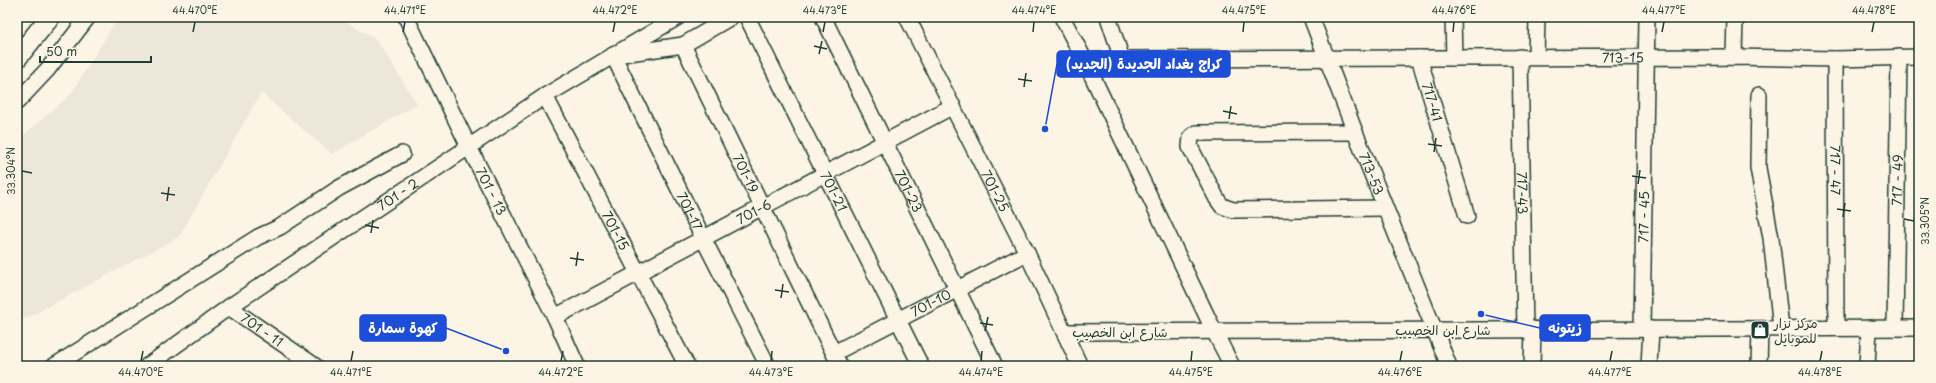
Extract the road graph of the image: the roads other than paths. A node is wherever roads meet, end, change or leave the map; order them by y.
1 (50, 17) edge
2 (88, 17) edge
3 (406, 17) edge
4 (678, 17) edge
5 (731, 17) edge
6 (747, 17) edge
7 (823, 17) edge
8 (907, 17) edge
9 (1062, 17) edge
10 (1311, 17) edge
11 (1453, 17) edge
12 (1537, 17) edge
13 (1647, 17) edge
14 (1735, 17) edge
15 (1110, 18) edge
16 (683, 45) junction
17 (613, 55) junction
18 (1520, 57) junction
19 (1536, 57) junction
20 (1646, 57) junction
21 (1734, 57) junction
22 (1899, 57) junction
23 (1919, 57) edge
24 (17, 58) edge
25 (1326, 58) junction
26 (1419, 58) junction
27 (1454, 58) junction
28 (1122, 59) junction
29 (1835, 59) junction
30 (1085, 62) junction
31 (1758, 95) dead end
32 (545, 96) junction
33 (17, 102) edge
34 (953, 106) junction
35 (1355, 132) junction
36 (884, 142) junction
37 (469, 147) junction
38 (402, 154) dead end
39 (825, 174) junction
40 (762, 207) junction
41 (1385, 208) junction
42 (1467, 216) dead end
43 (703, 238) junction
44 (1027, 253) junction
45 (637, 273) junction
46 (957, 289) junction
47 (229, 308) junction
48 (555, 317) junction
49 (898, 320) junction
50 (1760, 328) junction
51 (1782, 328) junction
52 (1836, 328) junction
53 (1869, 328) junction
54 (1895, 328) junction
55 (1919, 328) edge
56 (1529, 329) junction
57 (1646, 329) junction
58 (1436, 330) junction
59 (1214, 331) junction
60 (1064, 332) junction
61 (837, 359) edge
62 (156, 364) edge
63 (54, 366) edge
64 (315, 366) edge
65 (577, 366) edge
66 (687, 366) edge
67 (768, 366) edge
68 (921, 366) edge
69 (995, 366) edge
70 (1080, 366) edge
71 (1232, 366) edge
72 (1449, 366) edge
73 (1532, 366) edge
74 (1649, 366) edge
75 (1759, 366) edge
76 (1867, 366) edge

1 - 24 main road
2 - 33 street
3 - 37 street, 701 - 13
4 - 17 street, 701 - 2
5 - 16 street
6 - 39 street, 701-21
7 - 36 street, 701-23
8 - 34 street, 701-25
9 - 30 street
10 - 25 street, 713-53
11 - 27 street
12 - 19 street
13 - 20 street, 717 - 45
14 - 21 street
15 - 28 street
16 - 17 street
16 - 40 street, 701-19
17 - 32 street, 701 - 2
17 - 43 street, 701-17
18 - 19 street, 713-15
18 - 27 street, 713-15
18 - 56 street, 717-43
19 - 20 street, 713-15
20 - 21 street, 713-15
20 - 57 street, 717 - 45
21 - 29 street, 713-15
22 - 23 street, 713-15
22 - 29 street, 713-15
22 - 54 street, 717 - 49
25 - 26 street, 713-15
25 - 28 street, 713-15
25 - 35 street, 713-53
26 - 27 street, 713-15
26 - 42 street, 717-41
28 - 30 street, 713-15
29 - 52 street, 717 - 47
30 - 59 street
31 - 51 street
32 - 37 street, 701 - 2
32 - 45 street, 701-15
34 - 36 street, 701-6
34 - 44 street, 701-25
35 - 41 street, 713-53
35 - 41 street
36 - 39 street, 701-6
36 - 46 street, 701-23
37 - 47 street, 701 - 2
37 - 48 street, 701 - 13
38 - 63 street
39 - 40 street, 701-6
39 - 49 street, 701-21
40 - 43 street, 701-6
40 - 61 street, 701-19
41 - 58 street, 713-53
43 - 45 street, 701-6
43 - 67 street, 701-17
44 - 46 street, 701-10
44 - 60 street, 701-25
45 - 48 street, 701-6
45 - 66 street, 701-15
46 - 49 street, 701-10
46 - 69 street, 701-23
47 - 62 street, 701 - 2
47 - 64 street, 701 - 11
48 - 65 street, 701 - 13
49 - 61 street, 701-10
49 - 68 street, 701-21
50 - 51 street, شارع ابن الخصيب
50 - 57 street, شارع ابن الخصيب
50 - 75 street
51 - 52 street, شارع ابن الخصيب
52 - 53 street, شارع ابن الخصيب
53 - 54 street, شارع ابن الخصيب
53 - 76 street
54 - 55 street, شارع ابن الخصيب
56 - 57 street, شارع ابن الخصيب
56 - 58 street, شارع ابن الخصيب
56 - 73 street, 717-43
57 - 74 street, 717 - 45
58 - 59 street, شارع ابن الخصيب
58 - 72 street, 713-53
59 - 60 street, شارع ابن الخصيب
59 - 71 street
60 - 70 street, 701-25

